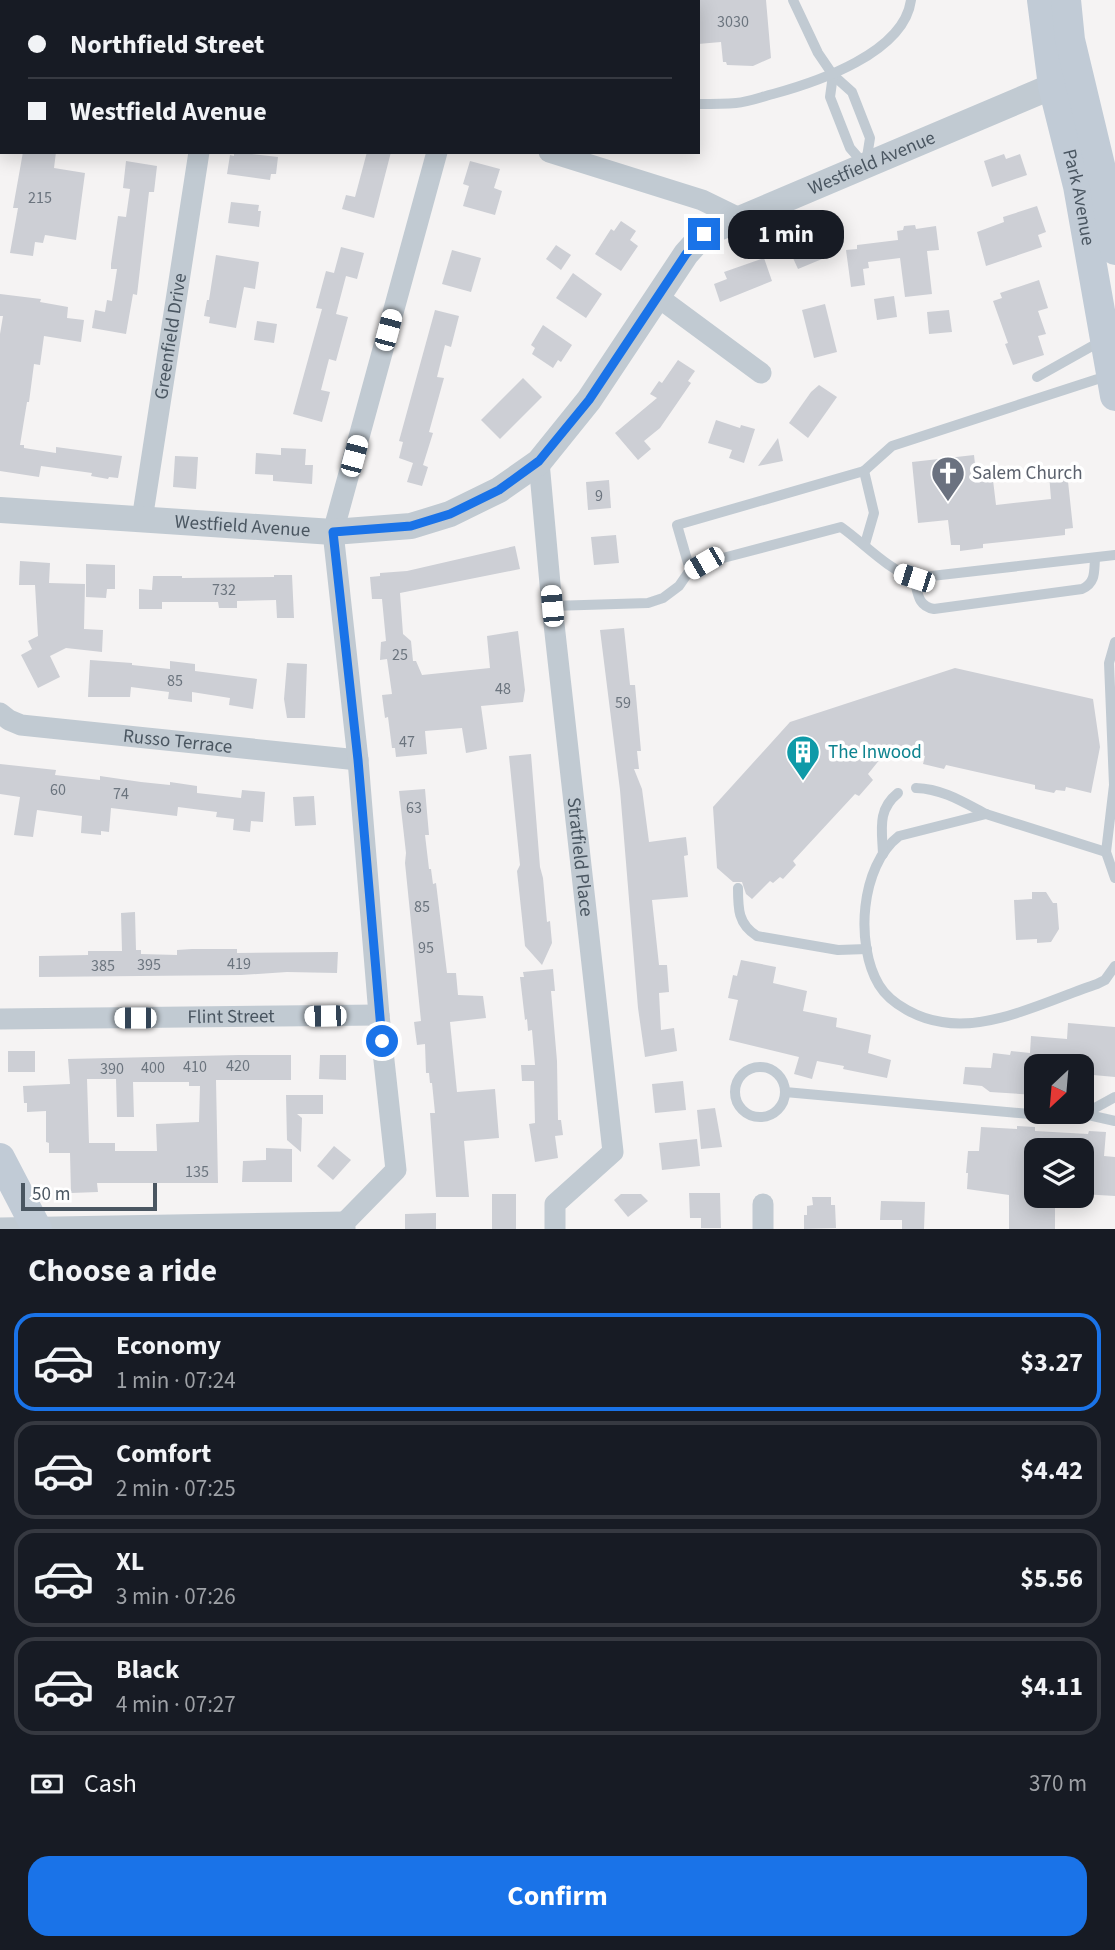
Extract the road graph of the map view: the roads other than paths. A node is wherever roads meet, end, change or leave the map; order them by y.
1 (793, 0) edge
2 (911, 0) edge
3 (1042, 0) edge
4 (1066, 0) edge
5 (833, 75) junction
6 (1066, 84) junction
7 (700, 104) edge
8 (199, 154) edge
9 (436, 154) edge
10 (555, 154) edge
11 (866, 166) junction
12 (1099, 186) edge
13 (741, 219) junction
14 (1115, 250) edge
15 (658, 297) junction
16 (1105, 338) junction
17 (761, 373) dead end
18 (1037, 377) dead end
19 (1113, 385) edge
20 (539, 461) junction
21 (864, 471) junction
22 (0, 510) edge
23 (142, 520) junction
24 (333, 532) junction
25 (864, 544) junction
26 (1115, 555) edge
27 (1095, 558) junction
28 (690, 570) junction
29 (914, 578) junction
30 (552, 606) junction
31 (1115, 642) edge
32 (0, 713) edge
33 (358, 760) junction
34 (916, 788) dead end
35 (898, 793) dead end
36 (986, 814) junction
37 (1106, 852) junction
38 (883, 855) junction
39 (1115, 878) edge
40 (738, 888) dead end
41 (867, 949) junction
42 (1115, 966) edge
43 (379, 1015) junction
44 (0, 1019) edge
45 (785, 1092) junction
46 (1115, 1097) edge
47 (1094, 1109) edge
48 (1024, 1113) edge
49 (1094, 1116) edge
50 (1115, 1121) edge
51 (0, 1158) edge
52 (763, 1204) dead end
53 (345, 1225) edge
54 (0, 1228) edge
55 (36, 1228) edge
56 (555, 1229) edge
57 (763, 1229) edge

1 - 5 lane
2 - 5 lane
3 - 6 main road, Park Avenue
4 - 6 main road, Park Avenue
5 - 7 lane
5 - 11 lane
5 - 11 lane
6 - 11 street, Westfield Avenue
6 - 12 main road, Park Avenue
8 - 23 street, Greenfield Drive
9 - 24 street
10 - 13 street
11 - 13 street, Westfield Avenue
12 - 14 main road, Park Avenue
12 - 16 main road, Park Avenue
13 - 15 street, Westfield Avenue
15 - 17 street
15 - 20 street, Westfield Avenue
16 - 18 lane
16 - 19 main road, Park Avenue
19 - 21 lane
20 - 24 street, Westfield Avenue
20 - 30 street, Stratfield Place
21 - 25 lane
21 - 28 lane
22 - 23 street, Westfield Avenue
23 - 24 street, Westfield Avenue
24 - 33 street
25 - 28 lane
25 - 29 lane
26 - 27 lane
27 - 29 lane
27 - 29 lane
28 - 30 lane
30 - 56 street, Stratfield Place
31 - 37 lane
32 - 33 street, Russo Terrace
33 - 43 street
34 - 36 lane
35 - 38 lane
36 - 37 lane
36 - 38 lane
37 - 39 lane
38 - 41 lane
40 - 41 lane
41 - 42 lane
43 - 44 street, Flint Street
43 - 53 street
45 - 45 lane
45 - 48 lane
46 - 47 lane
49 - 50 lane
51 - 55 main road
52 - 57 street
53 - 55 street
54 - 55 street

